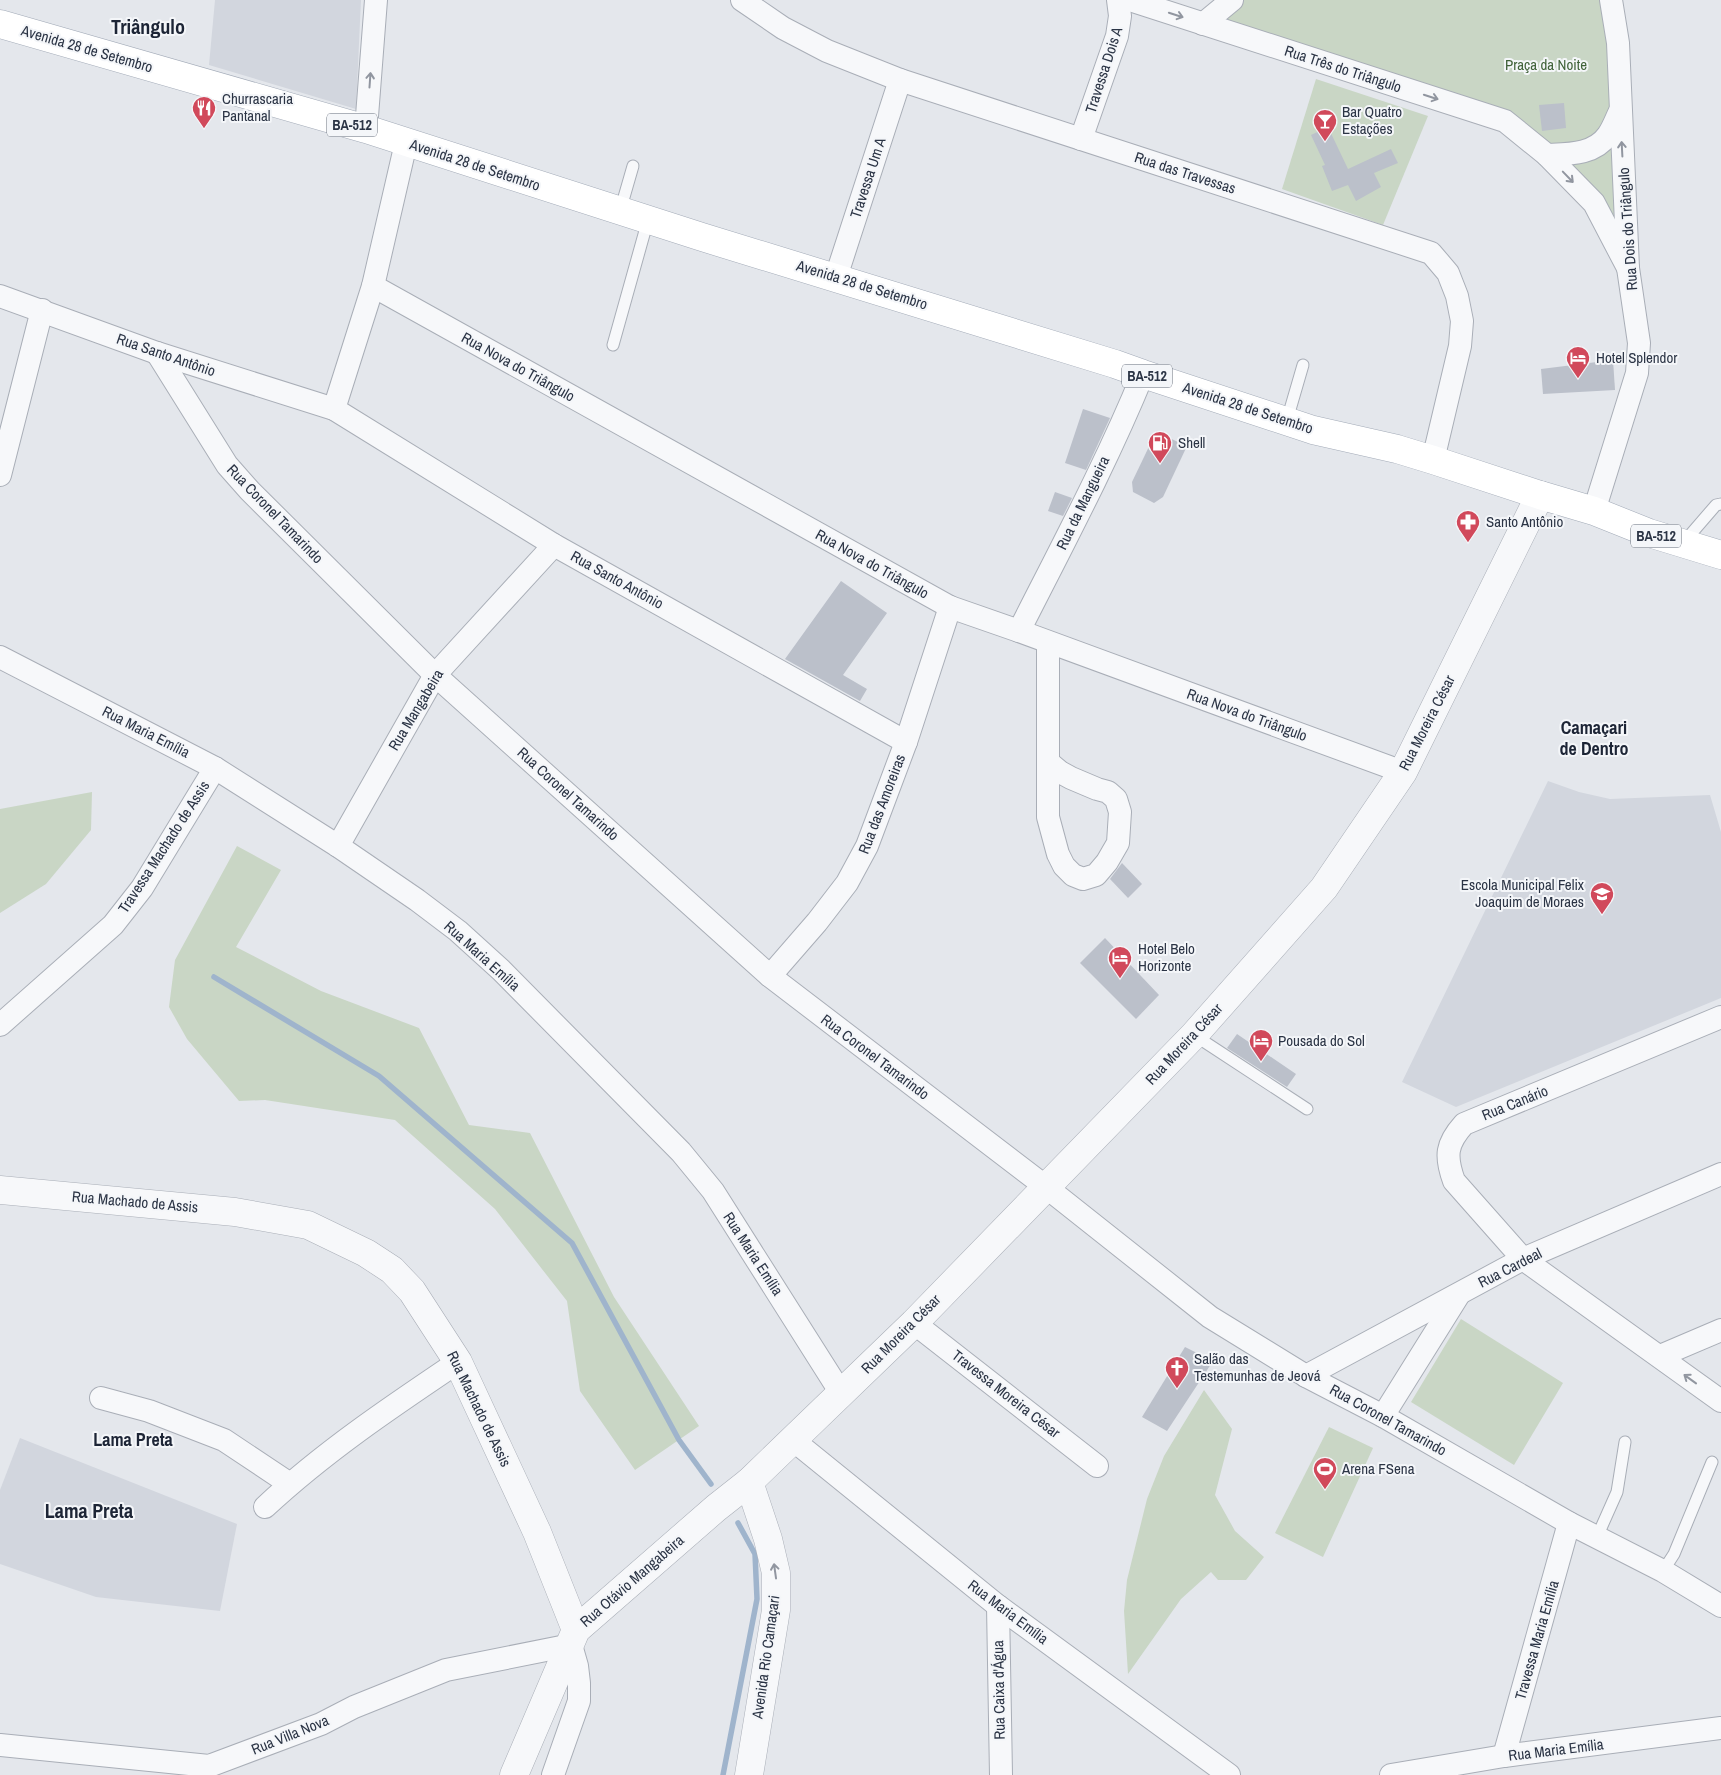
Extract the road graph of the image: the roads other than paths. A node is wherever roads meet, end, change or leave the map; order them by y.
1 (376, 0) edge
2 (742, 0) edge
3 (1118, 0) edge
4 (1130, 0) edge
5 (1232, 0) edge
6 (1611, 0) edge
7 (0, 24) edge
8 (1203, 24) junction
9 (900, 80) junction
10 (1621, 110) junction
11 (366, 129) junction
12 (1081, 139) junction
13 (406, 143) junction
14 (1547, 154) junction
15 (634, 166) dead end
16 (620, 211) junction
17 (648, 220) junction
18 (1628, 268) junction
19 (836, 277) junction
20 (373, 286) junction
21 (0, 296) edge
22 (42, 310) junction
23 (613, 345) dead end
24 (156, 353) junction
25 (1303, 365) dead end
26 (1143, 374) junction
27 (334, 409) junction
28 (1287, 420) junction
29 (1434, 460) junction
30 (0, 475) edge
31 (1540, 495) junction
32 (1721, 504) edge
33 (1594, 511) junction
34 (1683, 544) junction
35 (554, 545) junction
36 (1721, 555) edge
37 (950, 608) junction
38 (1019, 631) junction
39 (1048, 643) junction
40 (0, 657) edge
41 (435, 675) junction
42 (906, 742) junction
43 (1048, 762) junction
44 (215, 768) junction
45 (1403, 772) junction
46 (338, 846) junction
47 (770, 976) junction
48 (1721, 1017) edge
49 (0, 1025) edge
50 (1194, 1035) junction
51 (1307, 1109) dead end
52 (1721, 1174) edge
53 (1046, 1187) junction
54 (0, 1190) edge
55 (1523, 1259) junction
56 (1460, 1294) junction
57 (914, 1323) junction
58 (1721, 1330) edge
59 (1660, 1356) junction
60 (458, 1362) junction
61 (1306, 1376) junction
62 (841, 1393) junction
63 (101, 1398) dead end
64 (1721, 1401) edge
65 (1383, 1416) junction
66 (793, 1440) junction
67 (1626, 1442) dead end
68 (1712, 1462) dead end
69 (1097, 1466) dead end
70 (749, 1482) junction
71 (290, 1484) junction
72 (265, 1507) dead end
73 (716, 1508) joint
74 (1569, 1523) junction
75 (1597, 1537) junction
76 (1663, 1571) junction
77 (998, 1606) junction
78 (1721, 1606) edge
79 (573, 1637) junction
80 (1721, 1728) edge
81 (0, 1745) edge
82 (1504, 1756) junction
83 (210, 1771) edge
84 (514, 1775) edge
85 (553, 1775) edge
86 (749, 1775) edge
87 (1000, 1775) edge
88 (1229, 1775) edge
89 (1391, 1775) edge

11 -> 1 street
2 - 9 street, Rua das Travessas
3 - 12 street, Travessa Dois A
4 -> 8 street, Rua Três do Triângulo
5 - 8 street
6 - 10 street, Rua Dois do Triângulo
7 - 11 main road, Avenida 28 de Setembro / BA-512
8 -> 14 street, Rua Três do Triângulo
9 - 12 street, Rua das Travessas
9 - 19 street, Travessa Um A
10 - 14 street
18 -> 10 street, Rua Dois do Triângulo
11 - 13 main road, Avenida 28 de Setembro / BA-512
12 - 29 street, Rua das Travessas
13 - 16 main road, Avenida 28 de Setembro / BA-512
13 - 20 street
14 -> 18 street, Rua Três do Triângulo
15 - 16 lane
16 - 17 main road, Avenida 28 de Setembro / BA-512
17 - 19 main road, Avenida 28 de Setembro / BA-512
17 - 23 lane
18 - 33 street, Rua Dois do Triângulo
19 - 26 main road, Avenida 28 de Setembro / BA-512
20 - 27 street
20 - 37 street, Rua Nova do Triângulo
21 - 22 street, Rua Santo Antônio
22 - 24 street, Rua Santo Antônio
22 - 30 street
24 - 27 street, Rua Santo Antônio
24 - 41 street, Rua Coronel Tamarindo
25 - 28 lane
26 - 28 main road, Avenida 28 de Setembro / BA-512
26 - 38 street, Rua da Mangueira
27 - 35 street, Rua Santo Antônio
28 - 29 main road, Avenida 28 de Setembro / BA-512
29 - 31 main road, Avenida 28 de Setembro / BA-512
31 - 33 main road, Avenida 28 de Setembro / BA-512
31 - 45 street, Rua Moreira César
32 - 34 lane
33 - 34 main road, Avenida 28 de Setembro / BA-512
34 - 36 main road, Avenida 28 de Setembro / BA-512
35 - 41 street, Rua Mangabeira
35 - 42 street, Rua Santo Antônio
37 - 38 street, Rua Nova do Triângulo
37 - 42 street, Rua das Amoreiras
38 - 39 street, Rua Nova do Triângulo
39 - 43 street
39 - 45 street, Rua Nova do Triângulo
40 - 44 street, Rua Maria Emília
41 - 46 street, Rua Mangabeira
41 - 47 street, Rua Coronel Tamarindo
42 - 47 street, Rua das Amoreiras
43 - 43 street
44 - 46 street, Rua Maria Emília
44 - 49 street, Travessa Machado de Assis
45 - 50 street, Rua Moreira César
46 - 62 street, Rua Maria Emília
47 - 53 street, Rua Coronel Tamarindo
48 - 55 street, Rua Canário
50 - 51 lane
50 - 53 street, Rua Moreira César
52 - 55 street, Rua Cardeal
53 - 57 street, Rua Moreira César
53 - 61 street, Rua Coronel Tamarindo
54 - 60 street, Rua Machado de Assis
55 - 56 street, Rua Cardeal
55 - 59 street, Rua Canário
56 - 61 street, Rua Cardeal
56 - 65 street
57 - 62 street, Rua Moreira César
57 - 69 street, Travessa Moreira César
58 - 59 street
64 -> 59 street, Rua Canário
60 - 71 street
60 - 79 street, Rua Machado de Assis
61 - 65 street, Rua Coronel Tamarindo
62 - 66 street, Rua Moreira César
63 - 71 street
65 - 74 street, Rua Coronel Tamarindo
66 - 70 street, Rua Moreira César
66 - 77 street, Rua Maria Emília
67 - 75 lane
68 - 76 lane
70 - 73 street, Rua Moreira César
86 -> 70 street, Avenida Rio Camaçari
71 - 72 street
73 - 79 street, Rua Otávio Mangabeira
74 - 75 street, Rua Coronel Tamarindo
74 - 82 street, Travessa Maria Emília
75 - 76 street, Rua Coronel Tamarindo
76 - 78 street, Rua Coronel Tamarindo
77 - 87 street, Rua Caixa d'Água
77 - 88 street, Rua Maria Emília
79 - 83 street, Rua Villa Nova
79 - 84 street, Rua Otávio Mangabeira
79 - 85 street
80 - 82 street, Rua Maria Emília
81 - 83 street, Rua Villa Nova
82 - 89 street, Rua Maria Emília

